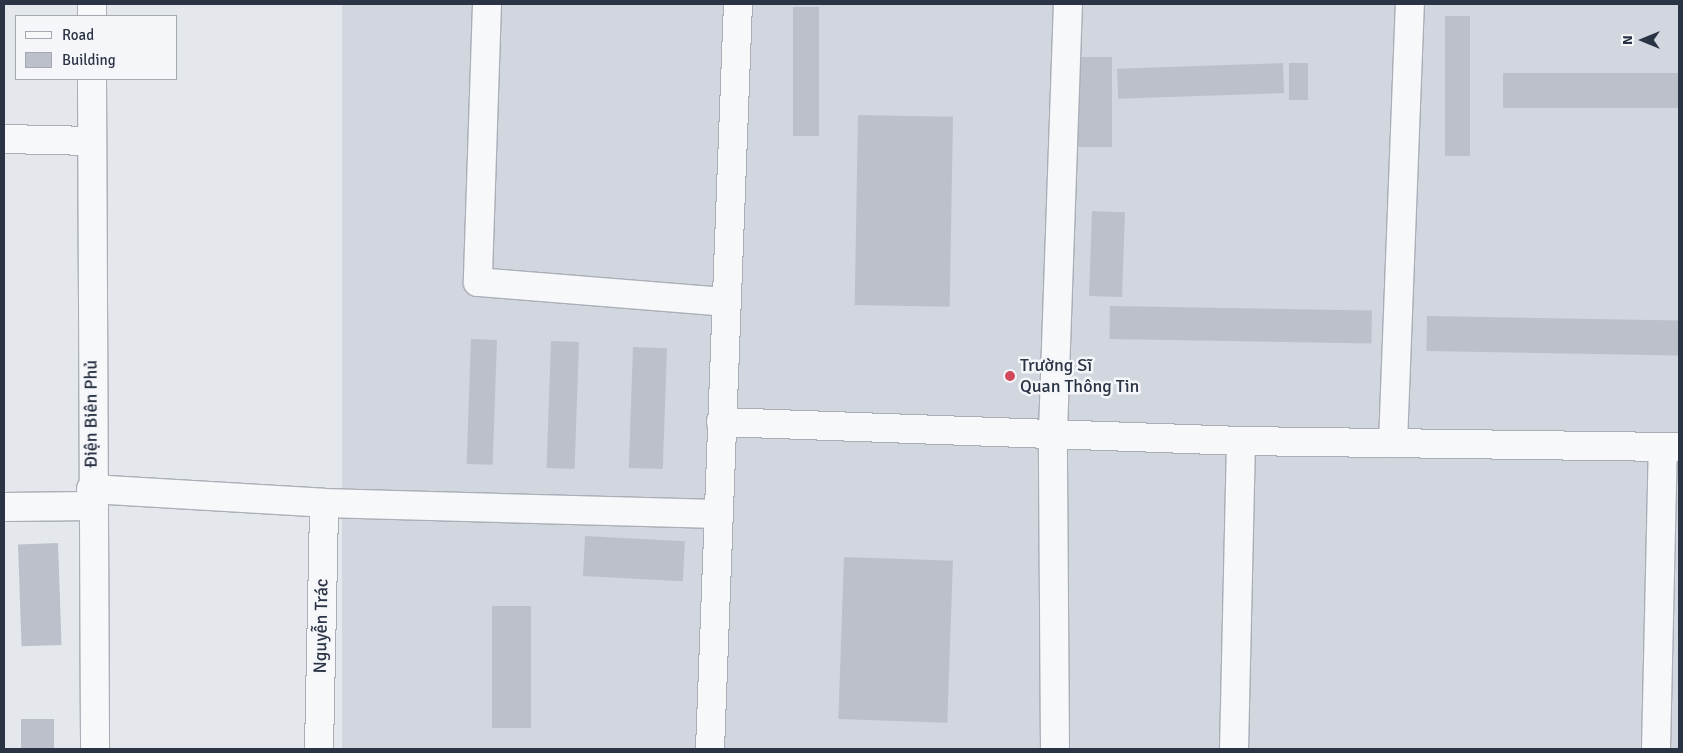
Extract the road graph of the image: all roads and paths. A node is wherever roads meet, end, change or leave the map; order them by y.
1 (488, 4) edge
2 (738, 4) edge
3 (1068, 4) edge
4 (1410, 4) edge
5 (92, 80) edge
6 (4, 139) edge
7 (91, 141) junction
8 (726, 302) junction
9 (721, 422) junction
10 (1053, 432) junction
11 (1241, 441) junction
12 (1393, 443) junction
13 (1671, 447) edge
14 (92, 497) junction
15 (324, 503) junction
16 (4, 508) edge
17 (718, 514) junction
18 (95, 749) edge
19 (319, 749) edge
20 (710, 749) edge
21 (1055, 749) edge
22 (1234, 749) edge
23 (1656, 749) edge

1 - 8 street
2 - 8 street
3 - 10 street
4 - 12 street
5 - 7 street, Điện Biên Phủ
6 - 7 street
7 - 14 street, Điện Biên Phủ
8 - 9 street
9 - 10 street
9 - 17 street
10 - 11 street
10 - 21 street
11 - 12 street
11 - 22 street
12 - 13 street
13 - 23 street
14 - 15 street
14 - 16 street
14 - 18 street, Điện Biên Phủ
15 - 17 street
15 - 19 street, Nguyễn Trác
17 - 20 street

